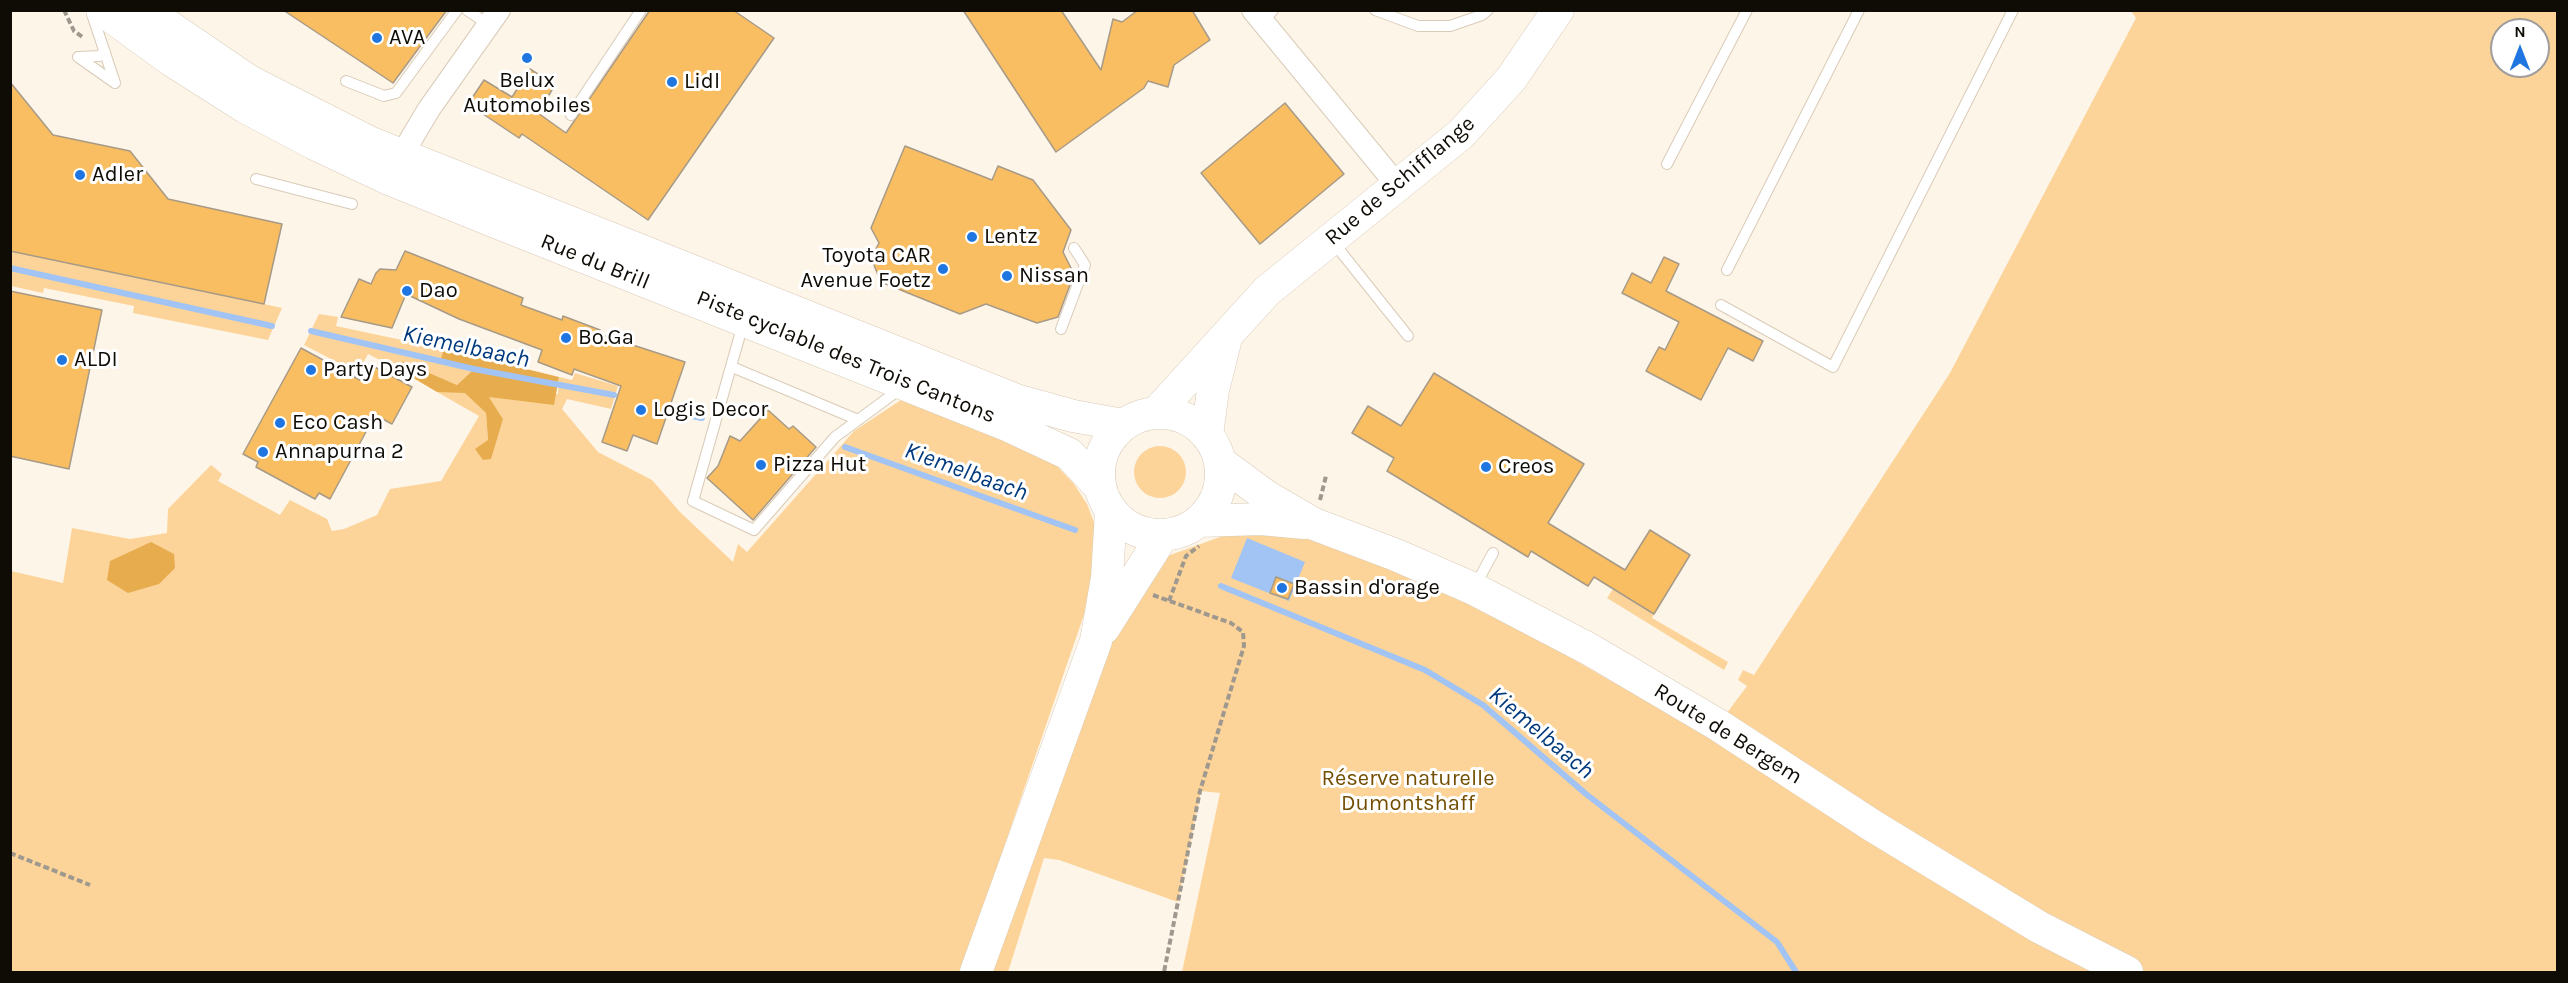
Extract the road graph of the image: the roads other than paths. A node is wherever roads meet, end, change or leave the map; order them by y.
1 (91, 10) edge
2 (102, 10) edge
3 (145, 10) edge
4 (457, 10) edge
5 (467, 10) edge
6 (641, 10) edge
7 (1375, 10) edge
8 (1488, 10) edge
9 (1558, 10) edge
10 (1747, 10) edge
11 (1859, 10) edge
12 (2013, 10) edge
13 (1263, 14) edge
14 (494, 18) edge
15 (105, 52) junction
16 (346, 81) dead end
17 (571, 115) dead end
18 (401, 156) junction
19 (1667, 164) dead end
20 (255, 179) dead end
21 (1398, 186) junction
22 (352, 204) dead end
23 (1331, 240) junction
24 (1074, 248) dead end
25 (1727, 270) dead end
26 (1721, 305) dead end
27 (744, 321) junction
28 (1061, 329) dead end
29 (1408, 336) dead end
30 (1226, 338) junction
31 (732, 367) junction
32 (905, 385) junction
33 (1156, 413) junction
34 (856, 419) junction
35 (1123, 425) junction
36 (1214, 449) junction
37 (1106, 499) junction
38 (1314, 524) junction
39 (1201, 532) junction
40 (1163, 535) junction
41 (1494, 553) dead end
42 (1474, 589) junction
43 (1096, 641) junction
44 (976, 972) edge
45 (2127, 972) edge

1 - 15 lane
2 - 27 main road, Rue du Brill
3 - 18 main road, Rue du Brill
4 - 16 lane
5 - 14 lane
6 - 17 lane
7 - 8 lane
9 - 21 main road, Rue de Schifflange
10 - 19 lane
11 - 25 lane
12 - 26 lane
13 - 21 street
14 - 18 street
15 - 15 lane
18 - 35 main road, Rue du Brill
20 - 22 lane
21 - 23 main road, Rue de Schifflange
23 - 29 lane
23 - 30 main road, Rue de Schifflange
24 - 28 lane
27 - 31 lane
27 - 32 main road, Rue du Brill
30 - 33 main road, Rue de Schifflange
30 - 36 main road, Rue de Schifflange
31 - 34 lane
31 - 34 lane
32 - 34 lane
32 - 37 main road, Rue du Brill
33 - 35 main road
33 - 36 main road
35 - 37 main road
36 - 38 main road, Route de Bergem
36 - 39 main road
37 - 40 main road
37 - 43 main road
38 - 39 main road, Route de Bergem
38 - 42 main road, Route de Bergem
39 - 40 main road
40 - 43 main road
41 - 42 lane
42 - 45 main road, Route de Bergem
43 - 44 main road

